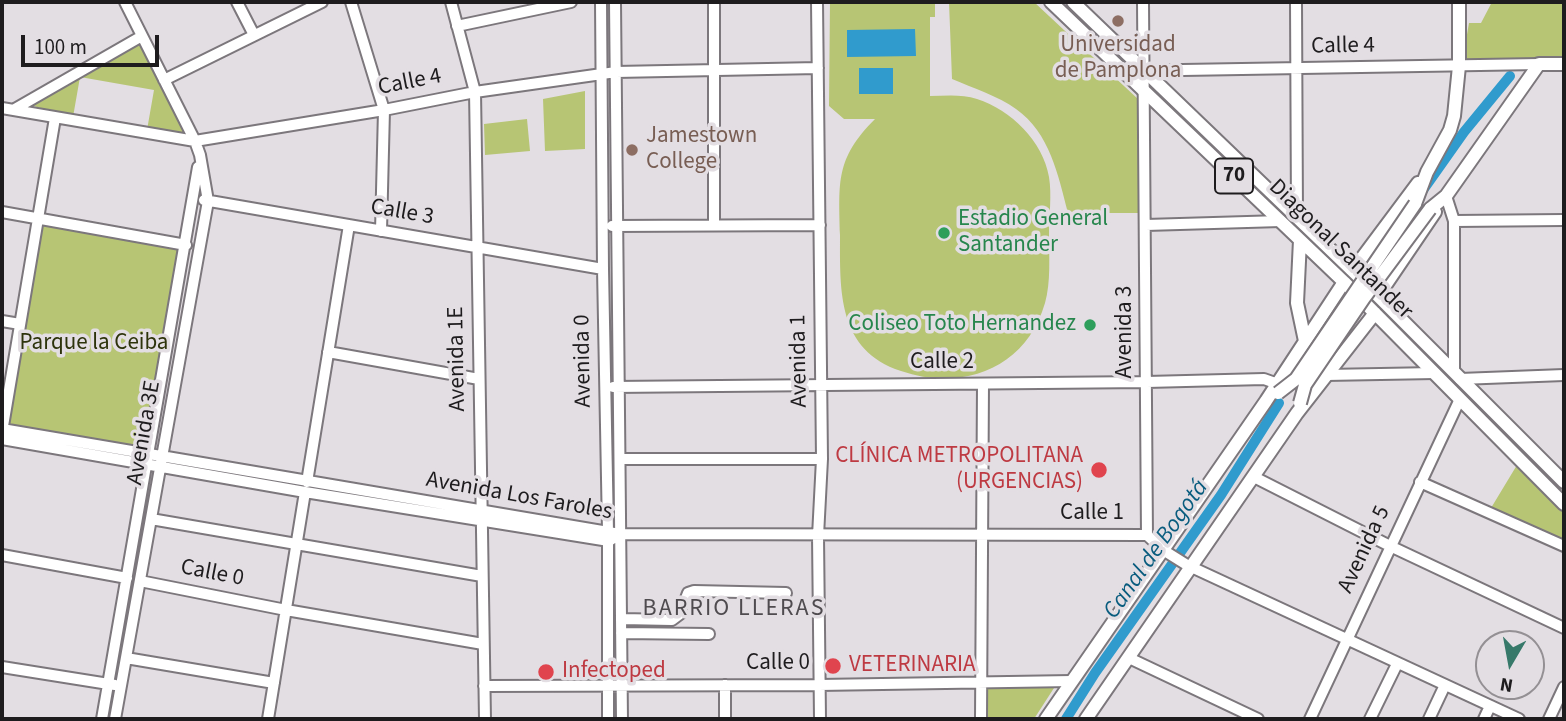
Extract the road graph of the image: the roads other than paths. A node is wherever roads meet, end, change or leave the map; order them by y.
1 (125, 2) edge
2 (237, 2) edge
3 (322, 2) edge
4 (351, 2) edge
5 (451, 2) edge
6 (571, 2) edge
7 (601, 2) edge
8 (615, 2) edge
9 (714, 2) edge
10 (817, 2) edge
11 (1051, 2) edge
12 (1073, 2) edge
13 (1143, 2) edge
14 (1296, 2) edge
15 (1459, 2) edge
16 (457, 26) junction
17 (142, 36) junction
18 (254, 36) junction
19 (1539, 64) junction
20 (1564, 64) edge
21 (1459, 66) junction
22 (818, 68) junction
23 (1297, 68) junction
24 (714, 69) junction
25 (1123, 71) junction
26 (1144, 71) junction
27 (616, 72) junction
28 (602, 74) junction
29 (164, 80) junction
30 (475, 92) junction
31 (1145, 92) junction
32 (7, 109) edge
33 (384, 110) junction
34 (55, 118) junction
35 (195, 141) junction
36 (200, 155) junction
37 (1427, 172) junction
38 (1446, 196) junction
39 (194, 198) junction
40 (208, 201) junction
41 (2, 212) edge
42 (1297, 217) junction
43 (38, 218) junction
44 (1564, 220) edge
45 (1281, 221) junction
46 (1454, 221) junction
47 (349, 225) junction
48 (714, 225) junction
49 (820, 225) junction
50 (1146, 225) junction
51 (602, 226) junction
52 (617, 226) junction
53 (381, 231) junction
54 (1300, 240) junction
55 (186, 245) junction
56 (478, 247) junction
57 (603, 269) junction
58 (1353, 270) junction
59 (1344, 282) junction
60 (1378, 296) junction
61 (1375, 313) junction
62 (2, 320) edge
63 (20, 324) junction
64 (1305, 341) junction
65 (328, 352) junction
66 (1435, 373) junction
67 (1326, 375) junction
68 (1564, 375) edge
69 (1457, 376) junction
70 (479, 379) junction
71 (1147, 382) junction
72 (984, 384) junction
73 (821, 385) junction
74 (605, 387) junction
75 (619, 387) junction
76 (1278, 389) junction
77 (1460, 398) junction
78 (1299, 408) junction
79 (2, 430) edge
80 (2, 439) edge
81 (148, 459) junction
82 (620, 459) junction
83 (822, 459) junction
84 (161, 461) junction
85 (1254, 477) junction
86 (1420, 482) junction
87 (1564, 482) edge
88 (306, 487) junction
89 (1564, 504) edge
90 (481, 515) junction
91 (151, 519) junction
92 (612, 535) junction
93 (1147, 535) junction
94 (818, 536) junction
95 (983, 536) junction
96 (296, 546) junction
97 (1390, 546) junction
98 (1564, 546) edge
99 (1166, 552) junction
100 (2, 555) edge
101 (1190, 566) junction
102 (482, 576) junction
103 (127, 578) junction
104 (140, 581) junction
105 (786, 593) dead end
106 (286, 610) junction
107 (622, 619) junction
108 (1564, 628) edge
109 (621, 633) junction
110 (709, 635) dead end
111 (1346, 640) junction
112 (483, 643) junction
113 (126, 658) junction
114 (1129, 658) junction
115 (1397, 664) junction
116 (2, 667) edge
117 (1072, 681) junction
118 (982, 682) junction
119 (274, 683) junction
120 (108, 684) junction
121 (622, 685) junction
122 (725, 685) junction
123 (819, 685) junction
124 (1445, 685) junction
125 (121, 686) junction
126 (484, 686) junction
127 (607, 686) junction
128 (1564, 687) edge
129 (1490, 706) junction
130 (102, 719) edge
131 (115, 719) edge
132 (268, 719) edge
133 (485, 719) edge
134 (608, 719) edge
135 (622, 719) edge
136 (725, 719) edge
137 (820, 719) edge
138 (981, 719) edge
139 (1046, 719) edge
140 (1087, 719) edge
141 (1258, 719) edge
142 (1310, 719) edge
143 (1370, 719) edge
144 (1429, 719) edge
145 (1484, 719) edge
146 (1519, 719) edge
147 (1549, 719) edge

1 - 17 street, Avenida 3E
2 - 18 street
3 - 18 street
4 - 33 street
5 - 16 street, Avenida 1E
6 - 16 street
7 - 28 street, Avenida 0
8 - 27 street, Avenida 0
9 - 24 street
10 - 22 street, Avenida 1
11 - 25 main road, Diagonal Santander / 70
12 - 26 main road, Diagonal Santander / 70
13 - 26 street, Avenida 3
14 - 23 street
15 - 21 main road
16 - 30 street, Avenida 1E
17 - 29 street, Avenida 3E
17 - 32 street, Calle 4
18 - 29 street
19 - 20 main road, Calle 4
19 - 21 street, Calle 4
19 - 38 main road
21 - 23 street, Calle 4
21 - 37 main road
22 - 24 street, Calle 4
22 - 49 street, Avenida 1
23 - 26 street, Calle 4
23 - 42 street
24 - 27 street, Calle 4
24 - 48 street
25 - 26 street, Calle 4
25 - 31 main road, Diagonal Santander / 70
26 - 31 street, Avenida 3
26 - 42 main road, Diagonal Santander / 70
27 - 28 street, Calle 4
27 - 52 street, Avenida 0
28 - 30 street, Calle 4
28 - 51 street, Avenida 0
29 - 35 street, Avenida 3E
30 - 33 street, Calle 4
30 - 56 street, Avenida 1E
31 - 45 main road, Diagonal Santander / 70
31 - 50 street, Avenida 3
32 - 34 street, Calle 4
33 - 35 street, Calle 4
33 - 53 street
34 - 35 street, Calle 4
34 - 43 street
35 - 36 street, Avenida 3E
36 - 39 street, Avenida 3E
36 - 40 street, Avenida 3E
37 - 58 main road
37 - 76 main road, bridge
38 - 46 street
38 - 60 main road
38 - 78 main road, bridge
39 - 40 street, Calle 3
39 - 55 street, Avenida 3E
40 - 47 street, Calle 3
40 - 84 street, Avenida 3E
41 - 43 street
42 - 58 main road, Diagonal Santander / 70
43 - 55 street
43 - 63 street
44 - 46 street
45 - 50 street
45 - 54 main road, Diagonal Santander / 70
46 - 69 street
47 - 53 street, Calle 3
47 - 65 street
48 - 49 street
48 - 52 street
49 - 73 street, Avenida 1
50 - 71 street, Avenida 3
51 - 52 street
51 - 57 street, Avenida 0
52 - 75 street, Avenida 0
53 - 56 street, Calle 3
54 - 59 main road, Diagonal Santander / 70
54 - 64 main road
55 - 81 street, Avenida 3E
56 - 57 street, Calle 3
56 - 70 street, Avenida 1E
57 - 74 street, Avenida 0
58 - 60 main road, Diagonal Santander / 70
59 - 61 main road, Diagonal Santander / 70
59 - 64 main road
60 - 69 main road, Diagonal Santander / 70
61 - 66 main road, Diagonal Santander / 70
61 - 67 main road
62 - 63 street
63 - 79 street
64 - 76 main road
65 - 70 street
65 - 88 street
66 - 67 street
66 - 77 main road, Diagonal Santander / 70
67 - 78 main road
68 - 69 street
69 - 87 main road, Diagonal Santander / 70
70 - 90 street, Avenida 1E
71 - 72 street, Calle 2
71 - 76 street, Calle 2
71 - 93 street, Avenida 3
72 - 73 street, Calle 2
72 - 95 street
73 - 75 street, Calle 2
73 - 83 street, Avenida 1
74 - 75 street, Calle 2
74 - 92 street, Avenida 0
75 - 82 street, Avenida 0
76 - 99 main road
77 - 86 street, Avenida 5
77 - 89 main road, Diagonal Santander / 70
78 - 85 main road
79 - 81 street, Avenida Los Faroles
80 - 81 street, Avenida Los Faroles
81 - 84 street, Avenida Los Faroles
81 - 103 street, Avenida 3E
82 - 83 street
82 - 92 street, Avenida 0
83 - 94 street, Avenida 1
84 - 88 street, Avenida Los Faroles
84 - 91 street, Avenida 3E
85 - 97 street
85 - 101 main road
86 - 97 street, Avenida 5
86 - 98 street
88 - 90 street, Avenida Los Faroles
88 - 96 street
90 - 92 street, Avenida Los Faroles
90 - 102 street, Avenida 1E
91 - 96 street
91 - 104 street, Avenida 3E
92 - 94 street, Calle 1
92 - 107 street, Avenida 0
92 - 127 street, Avenida 0
93 - 95 street, Calle 1
93 - 99 street, Calle 1
94 - 95 street, Calle 1
94 - 123 street, Avenida 1
95 - 118 street
96 - 102 street
96 - 106 street
97 - 108 street
97 - 111 street, Avenida 5
99 - 101 street, Calle 1
99 - 117 main road
100 - 103 street
101 - 111 street, Calle 1
101 - 114 main road
102 - 112 street, Avenida 1E
103 - 120 street, Avenida 3E
104 - 106 street, Calle 0
104 - 113 street, Avenida 3E
105 - 107 street
106 - 112 street, Calle 0
106 - 119 street
107 - 109 street, Avenida 0
109 - 110 street
109 - 121 street, Avenida 0
111 - 115 street, Calle 1
111 - 142 street, Avenida 5
112 - 126 street, Avenida 1E
113 - 119 street
113 - 125 street, Avenida 3E
114 - 140 main road
114 - 141 street
115 - 124 street, Calle 1
115 - 143 street
116 - 120 street
117 - 118 street, Calle 0
117 - 139 main road
118 - 123 street, Calle 0
118 - 138 street
119 - 132 street
120 - 125 street
120 - 130 street, Avenida 3E
121 - 122 street, Calle 0
121 - 127 street, Calle 0
121 - 135 street, Avenida 0
122 - 123 street, Calle 0
122 - 136 street
123 - 137 street, Avenida 1
124 - 129 street, Calle 1
124 - 144 street
125 - 131 street, Avenida 3E
126 - 127 street, Calle 0
126 - 133 street, Avenida 1E
127 - 134 street, Avenida 0
128 - 147 street
129 - 145 street
129 - 146 street, Calle 1

